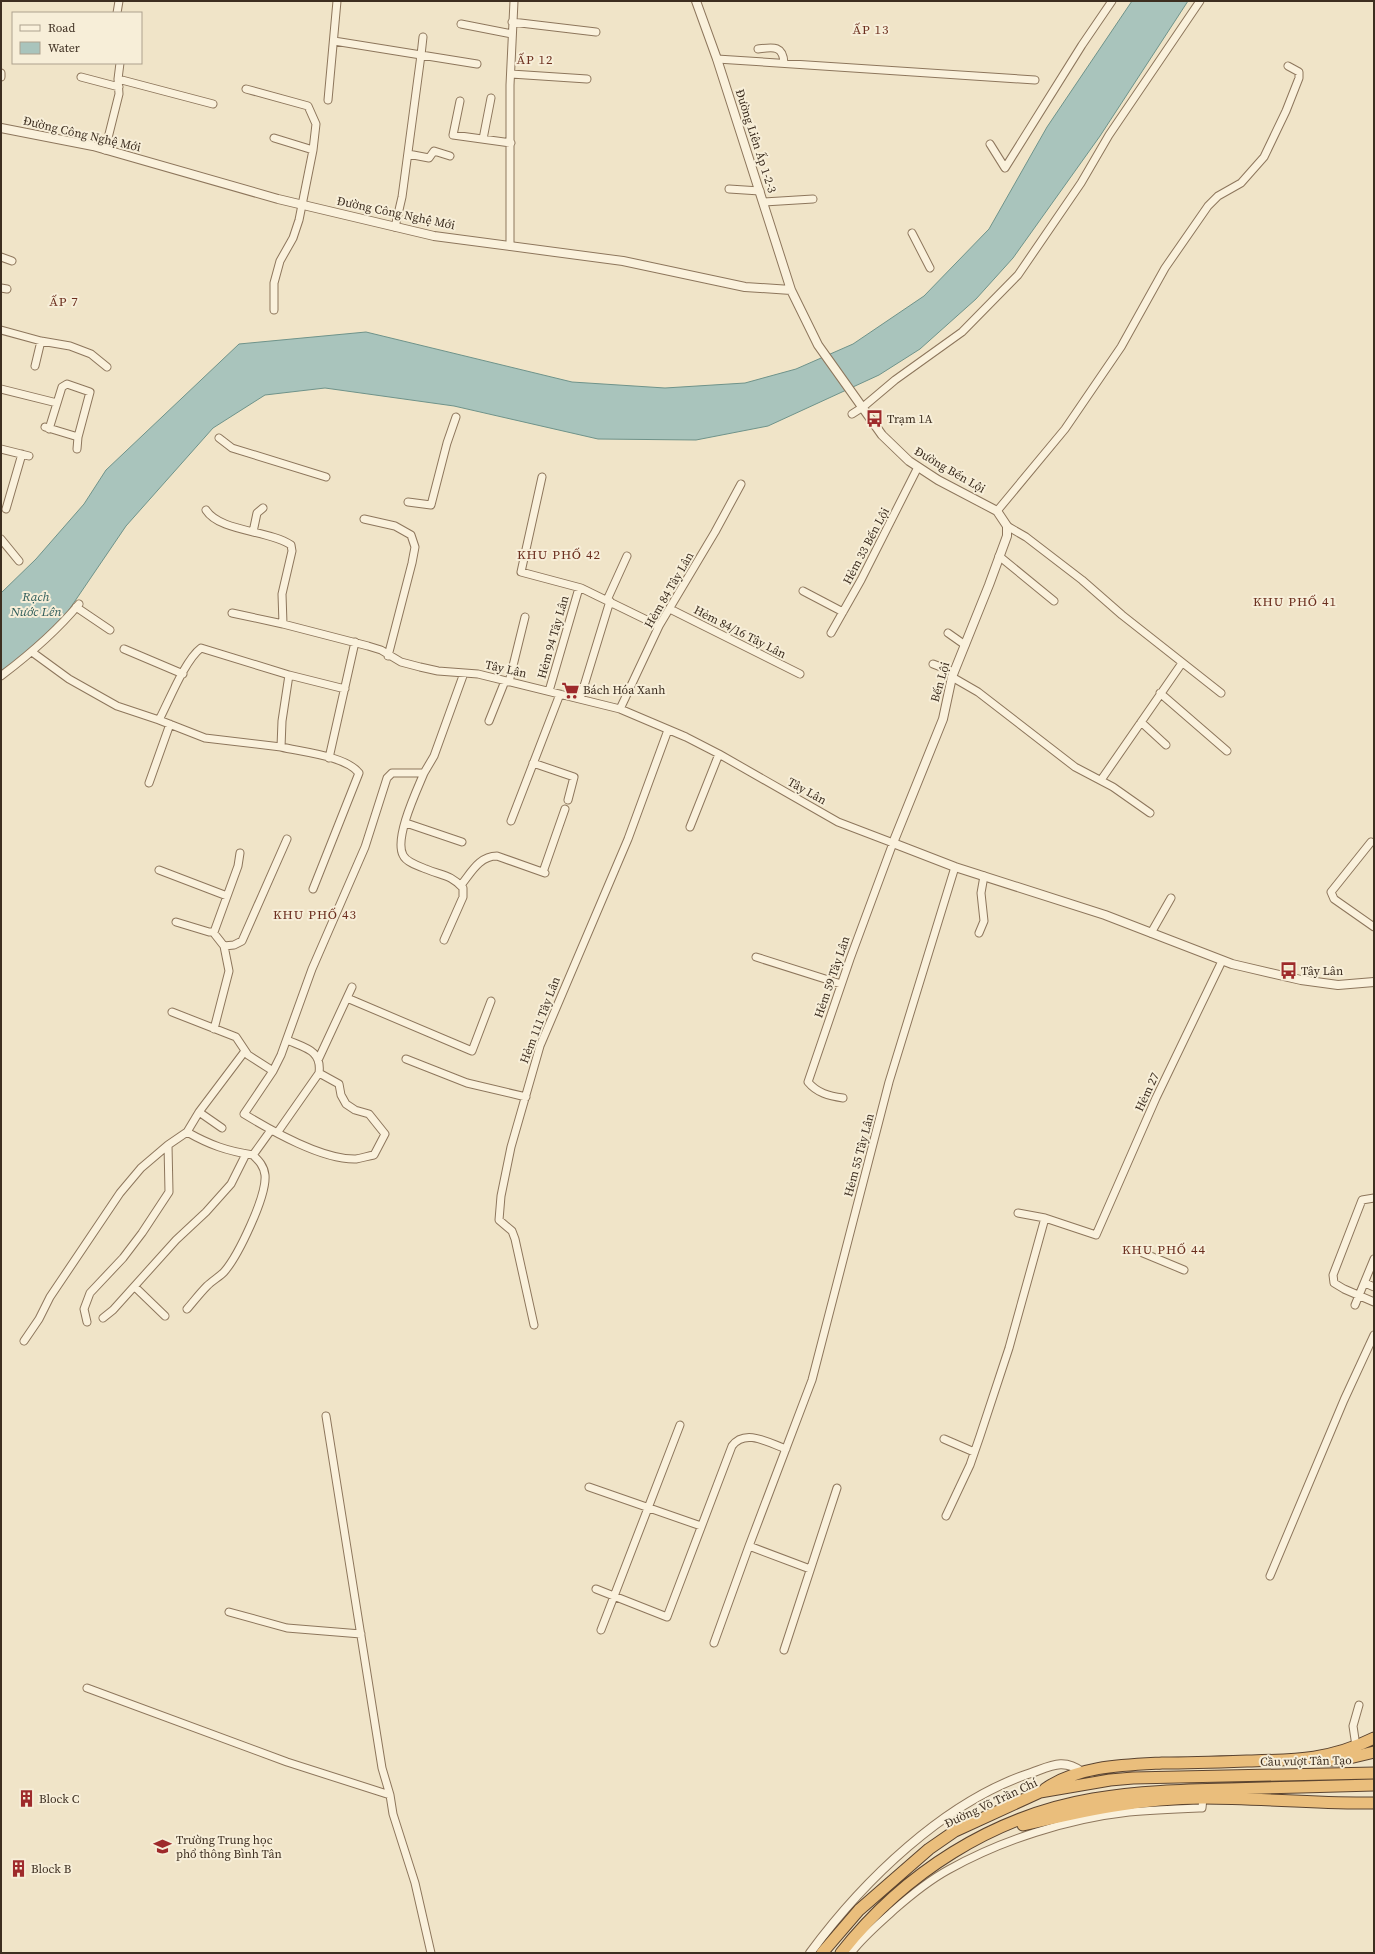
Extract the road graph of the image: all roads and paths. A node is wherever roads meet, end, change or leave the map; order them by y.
1 (119, 1) edge
2 (337, 1) edge
3 (514, 1) edge
4 (696, 1) edge
5 (1112, 1) edge
6 (1200, 1) edge
7 (117, 12) edge
8 (512, 22) junction
9 (461, 24) dead end
10 (596, 32) dead end
11 (512, 34) junction
12 (423, 37) dead end
13 (334, 41) junction
14 (758, 49) dead end
15 (421, 55) junction
16 (717, 59) junction
17 (120, 64) edge
18 (477, 64) dead end
19 (784, 64) junction
20 (1288, 66) dead end
21 (1, 73) edge
22 (511, 74) junction
23 (81, 77) dead end
24 (1, 78) edge
25 (587, 79) dead end
26 (1035, 80) dead end
27 (118, 83) junction
28 (246, 89) dead end
29 (491, 98) dead end
30 (328, 100) dead end
31 (460, 101) dead end
32 (214, 104) dead end
33 (1, 128) edge
34 (274, 138) dead end
35 (482, 139) junction
36 (511, 143) junction
37 (990, 144) dead end
38 (105, 150) junction
39 (313, 150) junction
40 (408, 154) junction
41 (450, 156) dead end
42 (729, 189) dead end
43 (760, 191) junction
44 (813, 199) dead end
45 (764, 202) junction
46 (301, 204) junction
47 (395, 227) junction
48 (912, 233) dead end
49 (510, 246) junction
50 (1, 257) edge
51 (12, 260) dead end
52 (930, 268) dead end
53 (791, 290) junction
54 (274, 310) dead end
55 (1, 330) edge
56 (41, 341) junction
57 (823, 352) joint
58 (35, 366) dead end
59 (107, 367) dead end
60 (1, 389) edge
61 (58, 403) junction
62 (863, 407) junction
63 (852, 414) dead end
64 (456, 417) dead end
65 (78, 437) junction
66 (219, 438) dead end
67 (1, 449) edge
68 (77, 449) dead end
69 (918, 467) junction
70 (326, 477) dead end
71 (542, 477) dead end
72 (741, 484) dead end
73 (408, 502) dead end
74 (262, 508) dead end
75 (6, 509) dead end
76 (206, 510) dead end
77 (997, 511) junction
78 (364, 519) dead end
79 (1007, 526) junction
80 (253, 532) junction
81 (1, 539) edge
82 (627, 556) dead end
83 (999, 556) junction
84 (19, 561) dead end
85 (579, 588) junction
86 (803, 591) dead end
87 (609, 601) junction
88 (1054, 601) dead end
89 (670, 609) junction
90 (843, 612) junction
91 (232, 613) dead end
92 (525, 617) dead end
93 (283, 624) junction
94 (659, 626) junction
95 (110, 630) dead end
96 (831, 633) dead end
97 (948, 633) dead end
98 (355, 642) junction
99 (965, 645) junction
100 (124, 649) dead end
101 (32, 652) junction
102 (388, 656) junction
103 (1182, 663) junction
104 (933, 664) dead end
105 (464, 673) junction
106 (182, 674) junction
107 (800, 674) dead end
108 (953, 674) junction
109 (289, 675) junction
110 (1, 676) edge
111 (507, 681) junction
112 (345, 689) junction
113 (549, 691) junction
114 (1160, 693) junction
115 (1221, 693) dead end
116 (560, 694) junction
117 (580, 699) junction
118 (620, 710) junction
119 (159, 720) junction
120 (489, 721) dead end
121 (1141, 722) junction
122 (170, 724) junction
123 (668, 730) junction
124 (1166, 746) dead end
125 (281, 747) junction
126 (1227, 751) dead end
127 (719, 754) junction
128 (330, 758) junction
129 (534, 763) junction
130 (424, 773) junction
131 (1100, 780) junction
132 (149, 783) dead end
133 (568, 800) dead end
134 (565, 808) dead end
135 (1150, 813) dead end
136 (511, 821) dead end
137 (406, 823) junction
138 (690, 827) dead end
139 (287, 839) dead end
140 (462, 842) dead end
141 (1371, 842) dead end
142 (893, 843) junction
143 (240, 853) dead end
144 (955, 867) junction
145 (160, 870) dead end
146 (984, 876) junction
147 (461, 885) junction
148 (313, 889) dead end
149 (227, 896) junction
150 (1171, 898) dead end
151 (176, 922) dead end
152 (1374, 927) edge
153 (213, 932) junction
154 (979, 933) dead end
155 (1152, 933) junction
156 (444, 940) dead end
157 (224, 946) junction
158 (756, 957) dead end
159 (1222, 961) junction
160 (1374, 982) edge
161 (841, 984) junction
162 (352, 987) dead end
163 (347, 998) junction
164 (491, 1001) dead end
165 (172, 1012) dead end
166 (214, 1029) junction
167 (287, 1040) junction
168 (245, 1051) junction
169 (319, 1058) junction
170 (406, 1059) dead end
171 (272, 1071) junction
172 (319, 1073) junction
173 (526, 1097) junction
174 (843, 1098) dead end
175 (200, 1112) junction
176 (222, 1128) dead end
177 (187, 1132) junction
178 (274, 1132) junction
179 (168, 1145) junction
180 (250, 1154) junction
181 (1374, 1198) edge
182 (1018, 1212) dead end
183 (1045, 1218) junction
184 (1143, 1253) dead end
185 (1374, 1259) edge
186 (1184, 1270) dead end
187 (1365, 1283) junction
188 (1374, 1287) edge
189 (137, 1289) junction
190 (1359, 1296) junction
191 (1374, 1302) edge
192 (1355, 1305) dead end
193 (187, 1309) dead end
194 (165, 1316) dead end
195 (103, 1318) dead end
196 (87, 1322) dead end
197 (534, 1325) dead end
198 (1374, 1335) edge
199 (24, 1341) dead end
200 (326, 1416) dead end
201 (680, 1425) dead end
202 (944, 1439) dead end
203 (786, 1448) junction
204 (974, 1452) junction
205 (589, 1486) dead end
206 (837, 1488) dead end
207 (648, 1507) junction
208 (946, 1516) dead end
209 (701, 1526) junction
210 (749, 1546) junction
211 (810, 1569) junction
212 (1270, 1576) dead end
213 (596, 1589) dead end
214 (615, 1596) junction
215 (229, 1612) dead end
216 (601, 1630) dead end
217 (361, 1634) junction
218 (714, 1643) dead end
219 (784, 1650) dead end
220 (87, 1688) dead end
221 (1359, 1705) dead end
222 (1371, 1739) edge
223 (1356, 1746) junction
224 (1374, 1752) edge
225 (1296, 1760) junction
226 (1082, 1772) junction
227 (1374, 1773) edge
228 (1239, 1776) joint
229 (1374, 1785) edge
230 (1040, 1792) junction
231 (390, 1795) junction
232 (1202, 1798) junction
233 (1374, 1803) edge
234 (987, 1834) junction
235 (430, 1953) edge
236 (810, 1953) edge
237 (822, 1953) edge
238 (841, 1953) edge
239 (852, 1953) edge

1 - 7 street
2 - 13 street
3 - 8 street
4 - 16 street, Đường Liên Ấp 1-2-3
5 - 37 street
6 - 62 street
8 - 10 street
8 - 11 street
9 - 11 street
11 - 22 street
12 - 15 street
13 - 15 street
13 - 30 street
14 - 19 street
15 - 18 street
15 - 40 street
16 - 19 street
16 - 43 street, Đường Liên Ấp 1-2-3
17 - 27 street
19 - 26 street
20 - 77 street
21 - 24 street
22 - 25 street
22 - 36 street
23 - 27 street
27 - 32 street
27 - 38 street
28 - 39 street
29 - 35 street
31 - 35 street
33 - 38 street, Đường Công Nghệ Mới
34 - 39 street
35 - 36 street
36 - 49 street
38 - 46 street, Đường Công Nghệ Mới
39 - 46 street
40 - 41 street
40 - 47 street
42 - 43 street
43 - 45 street, Đường Liên Ấp 1-2-3
44 - 45 street
45 - 53 street, Đường Liên Ấp 1-2-3
46 - 47 street, Đường Công Nghệ Mới
46 - 54 street
47 - 49 street, Đường Công Nghệ Mới
48 - 52 street
49 - 53 street, Đường Công Nghệ Mới
50 - 51 street
53 - 57 street, Đường Liên Ấp 1-2-3
55 - 56 street
56 - 58 street
56 - 59 street
57 - 62 street, Đường Bến Lội
60 - 61 street
61 - 65 street
61 - 65 street
62 - 63 street
62 - 69 street, Đường Bến Lội
64 - 73 street
65 - 68 street
66 - 70 street
67 - 75 street
69 - 77 street, Đường Bến Lội
69 - 90 street, Hẻm 33 Bến Lội
71 - 85 street
72 - 89 street, Hẻm 84 Tây Lân
74 - 80 street
76 - 80 street
77 - 79 street, Đường Bến Lội
78 - 102 street
79 - 83 street, Bến Lội
79 - 103 street
80 - 93 street
81 - 84 street
82 - 87 street
83 - 88 street
83 - 99 street, Bến Lội
85 - 87 street
85 - 113 street, Hẻm 94 Tây Lân
86 - 90 street
87 - 94 street
87 - 117 street
89 - 94 street, Hẻm 84 Tây Lân
89 - 107 street, Hẻm 84/16 Tây Lân
90 - 96 street, Hẻm 33 Bến Lội
91 - 93 street, Tây Lân
92 - 111 street
93 - 98 street, Tây Lân
94 - 118 street, Hẻm 84 Tây Lân
95 - 101 street
97 - 99 street
98 - 102 street, Tây Lân
98 - 112 street
99 - 108 street, Bến Lội
100 - 106 street
101 - 110 street
101 - 119 street
102 - 105 street, Tây Lân
103 - 114 street
103 - 115 street
104 - 108 street
105 - 111 street, Tây Lân
105 - 130 street
106 - 109 street
106 - 119 street
108 - 131 street
108 - 142 street, Bến Lội
109 - 112 street
109 - 125 street
111 - 113 street, Tây Lân
111 - 120 street
112 - 128 street
113 - 116 street, Tây Lân
114 - 121 street
114 - 126 street
116 - 117 street, Tây Lân
116 - 129 street
117 - 118 street, Tây Lân
118 - 123 street, Tây Lân
119 - 122 street
121 - 124 street
121 - 131 street
122 - 125 street
122 - 132 street
123 - 127 street, Tây Lân
123 - 173 street, Hẻm 111 Tây Lân
125 - 128 street
127 - 138 street
127 - 142 street, Tây Lân
128 - 148 street
129 - 133 street
129 - 136 street
130 - 137 street
130 - 167 street
131 - 135 street
134 - 147 street
137 - 140 street
137 - 147 street
139 - 157 street
141 - 152 street
142 - 144 street, Tây Lân
142 - 161 street, Hẻm 59 Tây Lân
143 - 149 street
144 - 146 street, Tây Lân
144 - 203 street, Hẻm 55 Tây Lân
145 - 149 street
146 - 154 street
146 - 155 street, Tây Lân
147 - 156 street
149 - 153 street
150 - 155 street
151 - 153 street
153 - 157 street
155 - 159 street, Tây Lân
157 - 166 street
158 - 161 street
159 - 160 street, Tây Lân
159 - 183 street, Hẻm 27
161 - 174 street, Hẻm 59 Tây Lân
162 - 163 street
163 - 164 street
163 - 169 street
165 - 166 street
166 - 168 street
167 - 169 street
167 - 171 street
168 - 171 street
168 - 175 street
169 - 172 street
170 - 173 street
171 - 178 street
172 - 178 street
172 - 178 street
173 - 197 street, Hẻm 111 Tây Lân
175 - 176 street
175 - 177 street
177 - 179 street
177 - 180 street
178 - 180 street
179 - 196 street
179 - 199 street
180 - 189 street
180 - 193 street
181 - 190 street
182 - 183 street
183 - 204 street
184 - 186 street
185 - 187 street
187 - 188 street
187 - 190 street
189 - 194 street
189 - 195 street
190 - 191 street
190 - 192 street
198 - 212 street
200 - 217 street
201 - 207 street
202 - 204 street
203 - 209 street
203 - 210 street, Hẻm 55 Tây Lân
204 - 208 street
205 - 207 street
206 - 211 street
207 - 209 street
207 - 214 street
209 - 214 street
210 - 211 street
210 - 218 street, Hẻm 55 Tây Lân
211 - 219 street
213 - 214 street
214 - 216 street
215 - 217 street
217 - 231 street
220 - 231 street
221 - 223 street
222 - 223 highway
223 - 225 highway
224 - 225 highway
225 - 226 highway
226 - 230 highway
226 - 236 street
227 - 228 highway, Cầu vượt Tân Tạo
228 - 230 highway, Đường Võ Trần Chí
229 - 234 highway
230 - 237 highway, Đường Võ Trần Chí
231 - 235 street
232 - 233 highway
232 - 234 highway
232 - 239 street
234 - 238 highway

